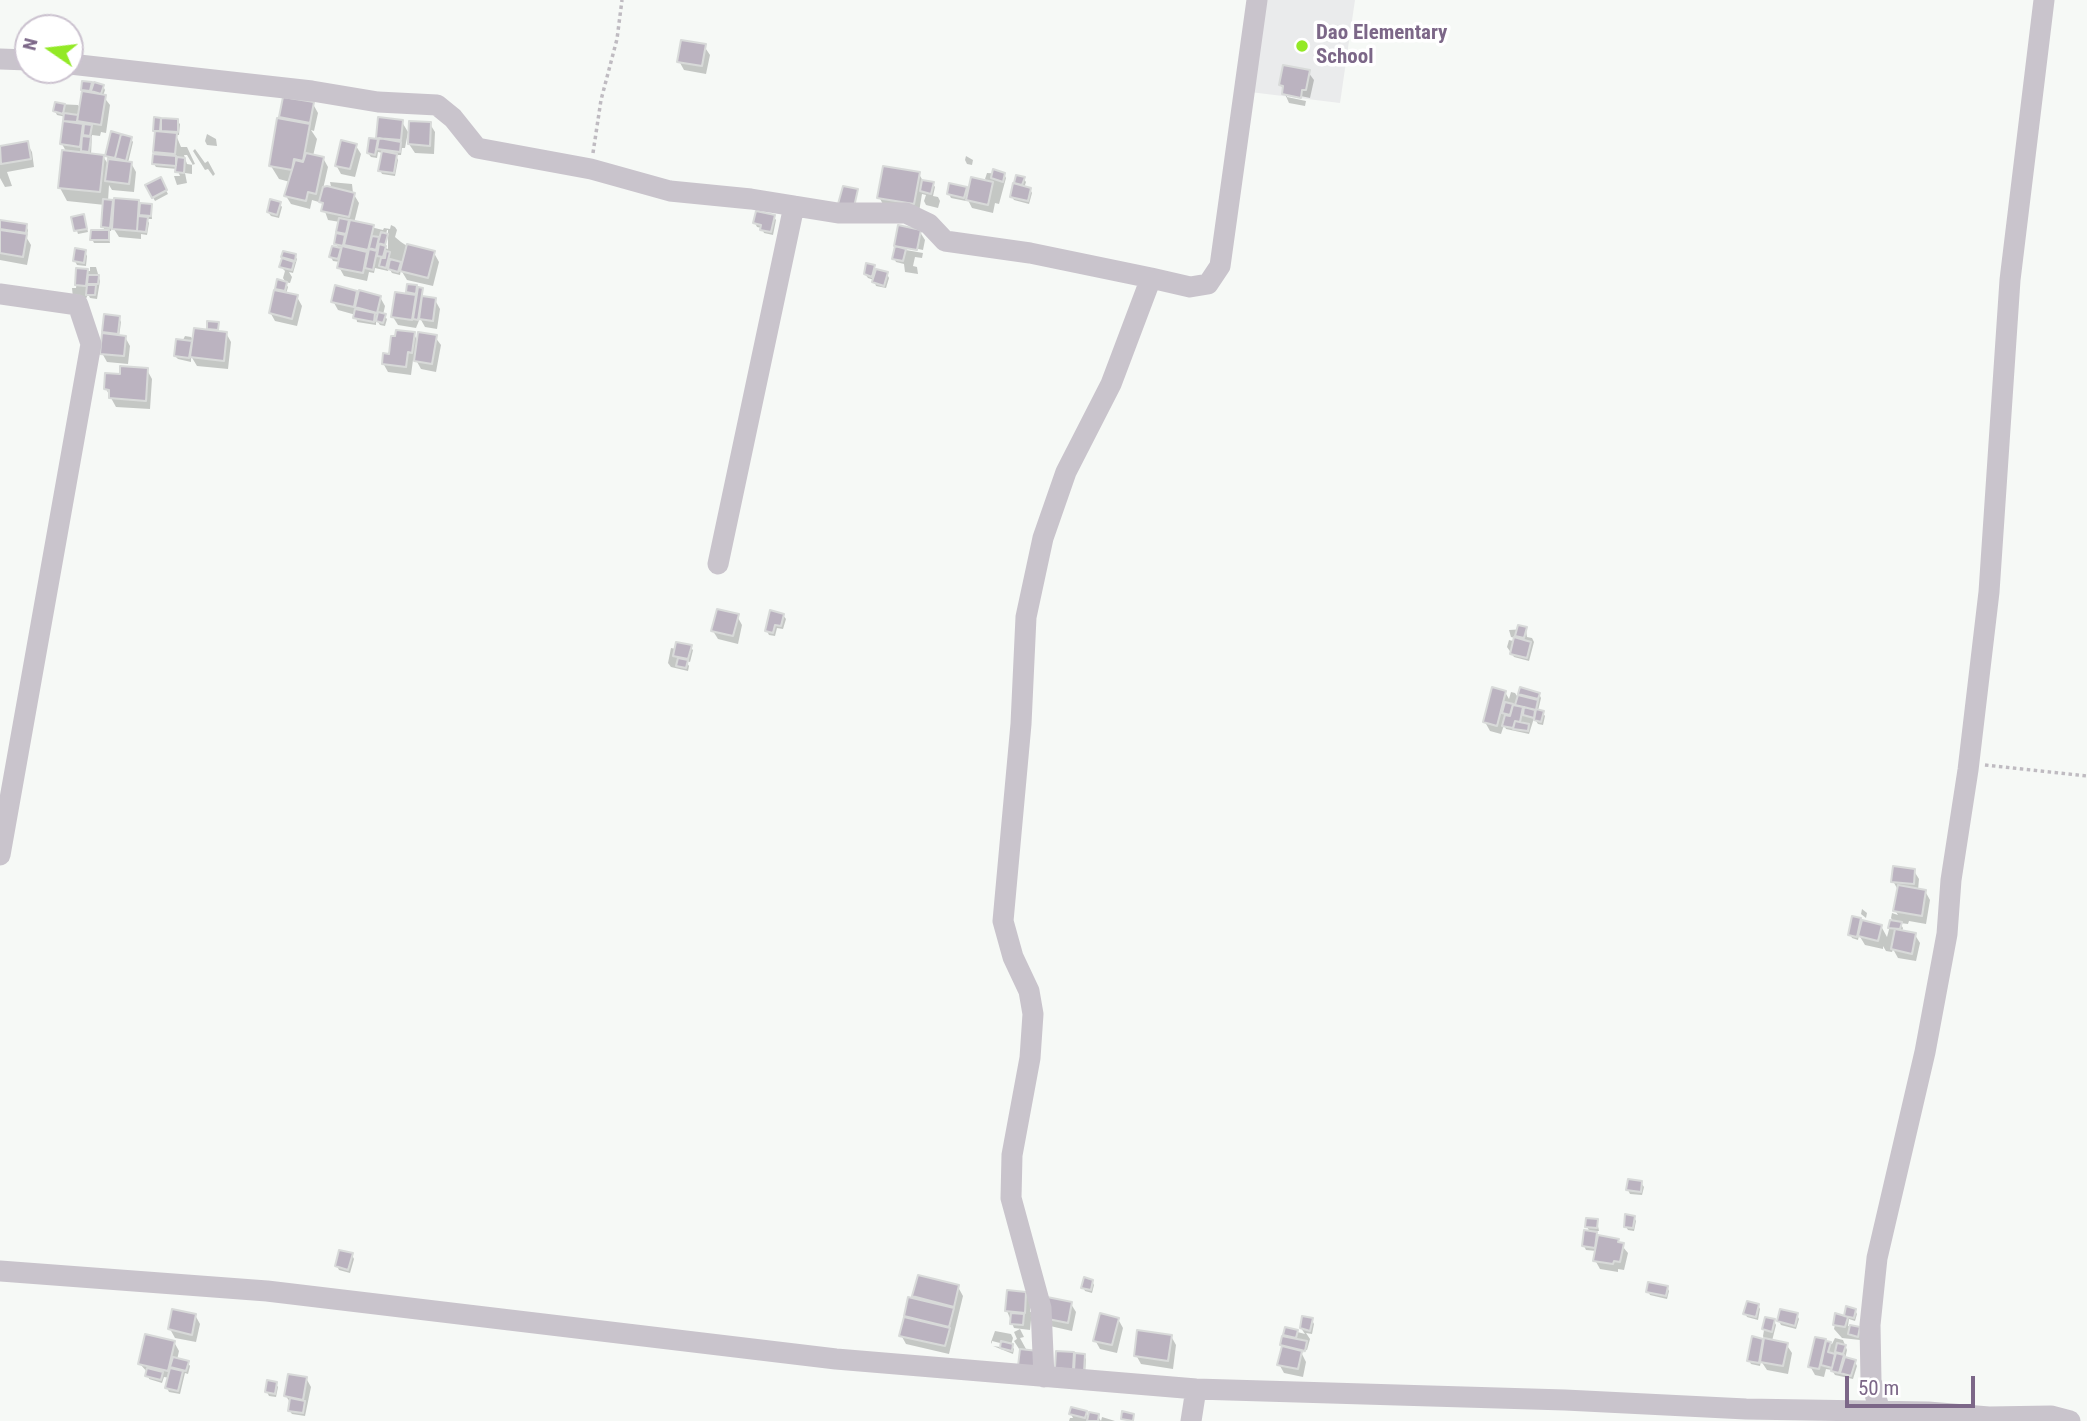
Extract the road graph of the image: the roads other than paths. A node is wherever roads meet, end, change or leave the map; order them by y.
1 (1257, 0) edge
2 (2044, 0) edge
3 (84, 66) edge
4 (794, 206) junction
5 (1151, 278) junction
6 (0, 294) edge
7 (718, 564) dead end
8 (0, 855) edge
9 (0, 1271) edge
10 (1044, 1377) junction
11 (1196, 1390) junction
12 (1880, 1411) junction
13 (1191, 1421) edge
14 (2070, 1421) edge

1 - 5 street
2 - 12 street
3 - 4 street
4 - 5 street
4 - 7 street
5 - 10 street
6 - 8 street
9 - 10 street
10 - 11 street
11 - 12 street
11 - 13 street
12 - 14 street

